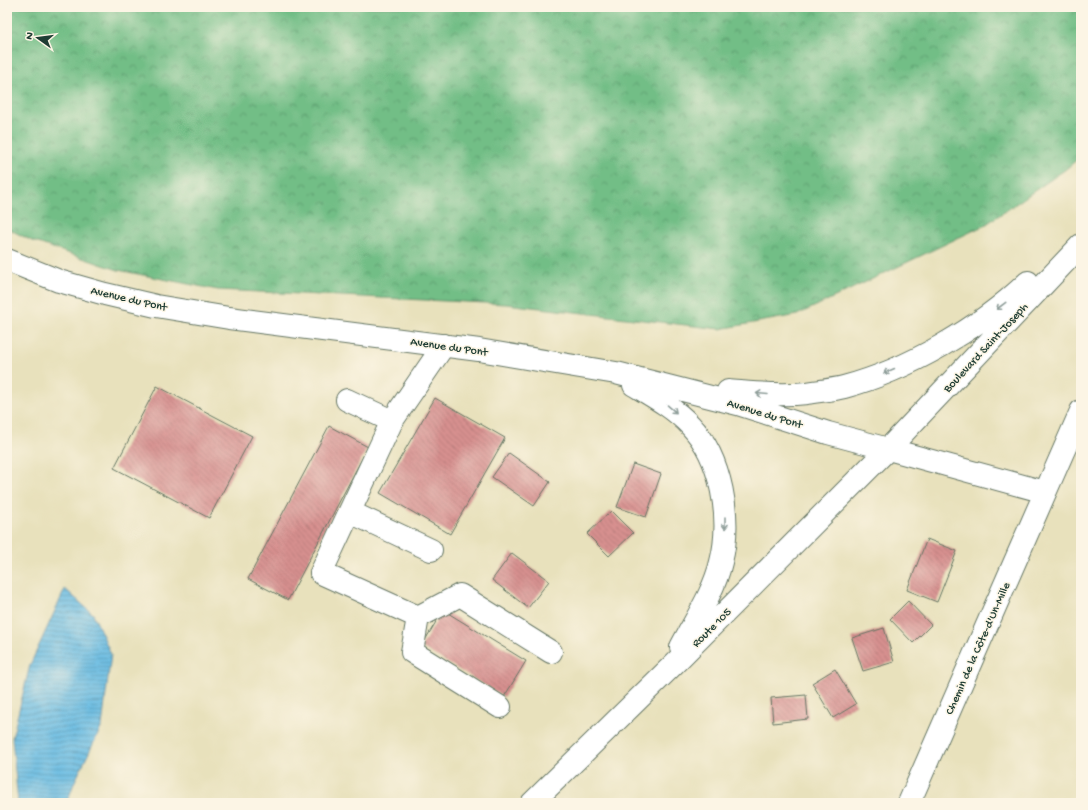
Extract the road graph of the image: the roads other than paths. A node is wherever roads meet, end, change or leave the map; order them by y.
1 (1081, 232) edge
2 (1081, 245) edge
3 (7, 260) edge
4 (444, 345) junction
5 (616, 373) junction
6 (347, 400) dead end
7 (1081, 411) edge
8 (392, 421) junction
9 (888, 449) junction
10 (1045, 492) junction
11 (350, 512) junction
12 (431, 550) dead end
13 (418, 617) junction
14 (551, 652) dead end
15 (671, 666) junction
16 (500, 708) dead end
17 (532, 803) edge
18 (909, 803) edge

1 -> 5 main road
2 - 9 main road, Boulevard Saint-Joseph
3 - 4 main road, Avenue du Pont
4 - 5 main road, Avenue du Pont
4 - 8 main road
5 - 9 main road, Avenue du Pont
5 -> 15 main road
6 - 8 main road
7 - 10 main road, Chemin de la Côte-d'Un-Mille
8 - 11 main road
9 - 10 main road
9 - 15 main road, Route 105
10 - 18 main road, Chemin de la Côte-d'Un-Mille
11 - 12 main road
11 - 13 main road
13 - 14 main road
13 - 16 main road
15 - 17 main road, Route 105

